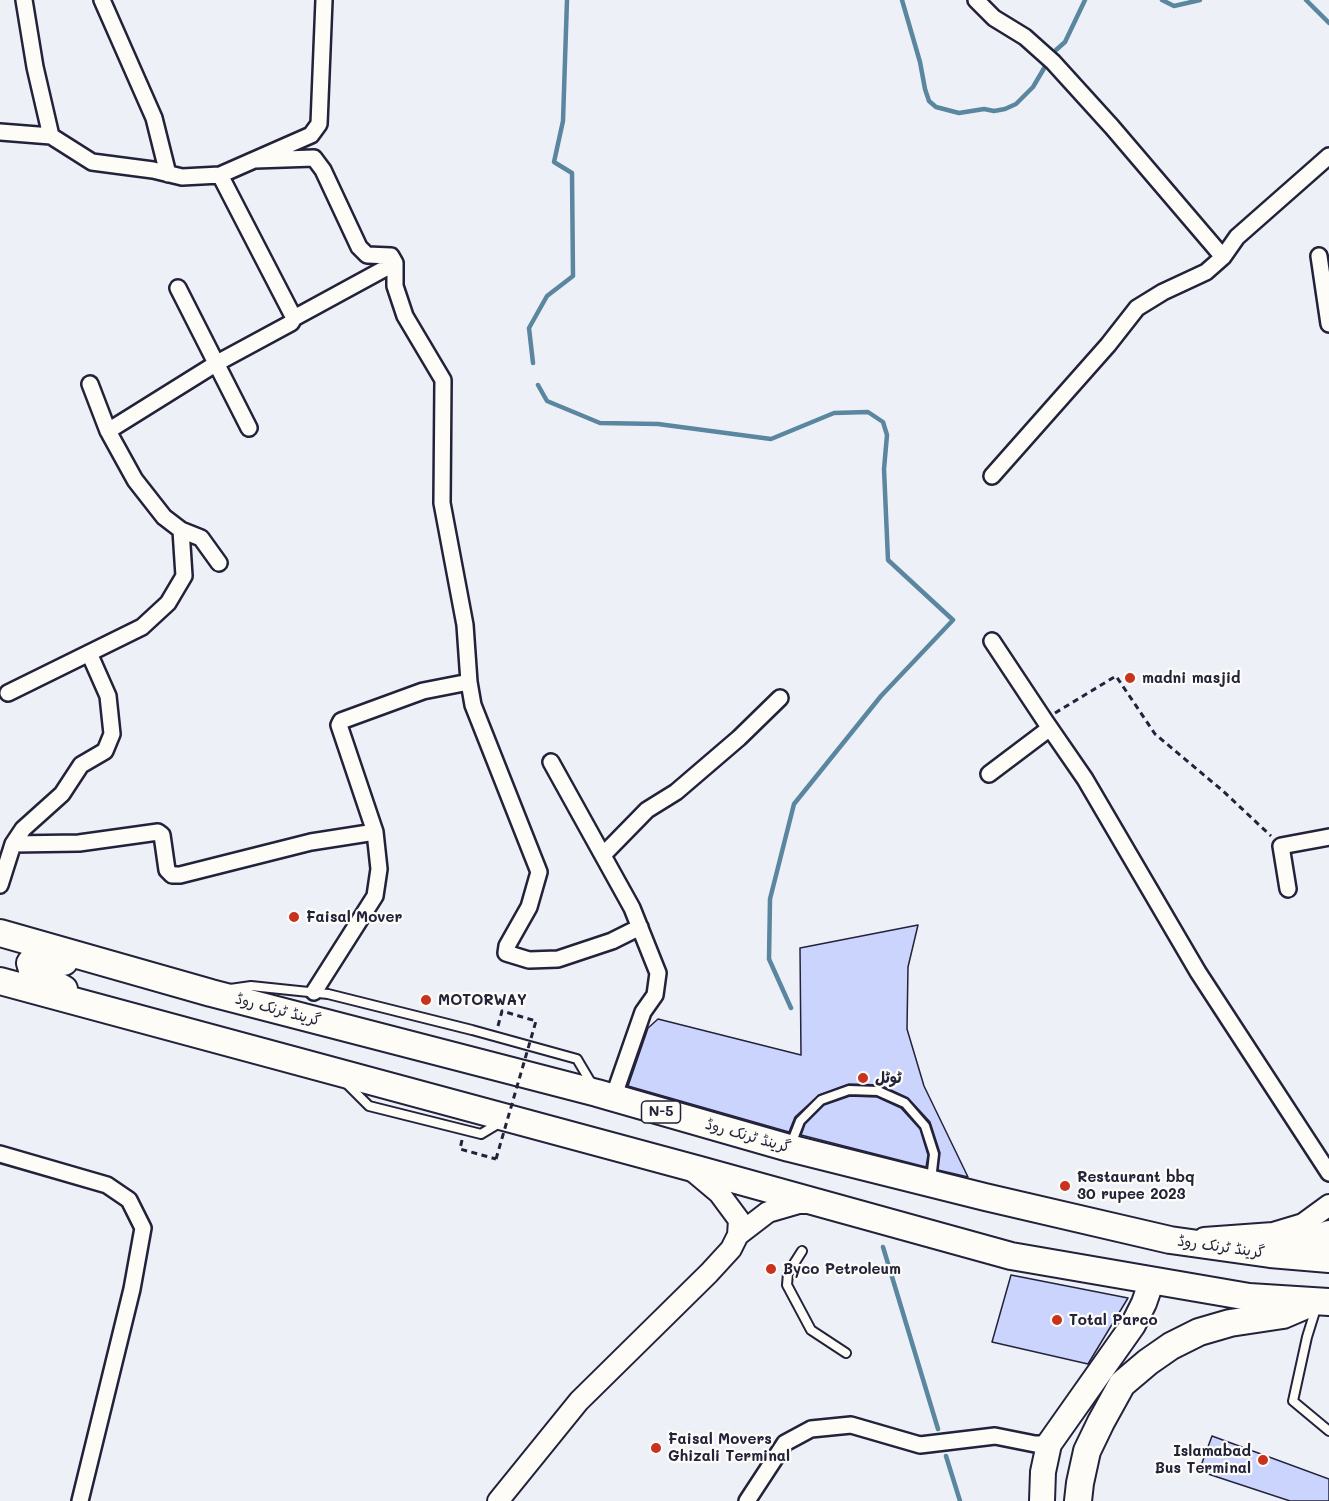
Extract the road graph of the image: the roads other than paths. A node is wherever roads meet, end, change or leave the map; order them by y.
1 (24, 0) edge
2 (102, 0) edge
3 (324, 0) edge
4 (976, 0) edge
5 (0, 132) edge
6 (51, 136) junction
7 (1329, 156) edge
8 (255, 160) junction
9 (168, 174) junction
10 (220, 175) junction
11 (1319, 256) dead end
12 (1223, 257) junction
13 (395, 263) junction
14 (178, 288) dead end
15 (294, 318) junction
16 (1329, 324) edge
17 (217, 363) junction
18 (90, 384) dead end
19 (249, 428) dead end
20 (108, 431) junction
21 (992, 476) dead end
22 (181, 530) junction
23 (219, 563) dead end
24 (992, 641) dead end
25 (89, 653) junction
26 (469, 682) junction
27 (8, 693) dead end
28 (780, 698) dead end
29 (1047, 725) junction
30 (551, 762) dead end
31 (989, 774) dead end
32 (375, 832) junction
33 (1329, 837) edge
34 (13, 844) junction
35 (603, 855) junction
36 (0, 885) edge
37 (1288, 889) dead end
38 (640, 927) junction
39 (0, 933) edge
40 (94, 960) junction
41 (0, 981) edge
42 (314, 992) junction
43 (211, 993) junction
44 (194, 1033) junction
45 (605, 1095) junction
46 (789, 1148) junction
47 (0, 1154) edge
48 (685, 1166) junction
49 (1329, 1173) edge
50 (931, 1183) junction
51 (821, 1204) junction
52 (1329, 1205) edge
53 (1329, 1234) edge
54 (738, 1235) junction
55 (1170, 1240) junction
56 (802, 1251) dead end
57 (1270, 1254) junction
58 (1329, 1259) edge
59 (1152, 1280) junction
60 (1324, 1301) edge
61 (846, 1353) dead end
62 (1329, 1431) edge
63 (1049, 1444) junction
64 (503, 1500) edge
65 (80, 1501) edge
66 (747, 1501) edge
67 (1042, 1501) edge
68 (1078, 1501) edge

1 - 6 street
2 - 9 street
3 - 8 street
4 - 12 street
5 - 6 street
6 - 9 street
7 - 12 street
8 - 10 street
8 - 13 street
9 - 10 street
10 - 15 street
11 - 16 street
12 - 21 street
13 - 15 street
13 - 26 street
14 - 17 street
15 - 17 street
17 - 19 street
17 - 20 street
18 - 20 street
20 - 22 street
22 - 23 street
22 - 25 street
24 - 29 street
25 - 27 street
25 - 34 street
26 - 32 street
26 - 38 street
28 - 35 street
29 - 31 street
29 - 49 street
30 - 35 street
32 - 34 street
32 - 42 street
33 - 37 street
34 - 36 street
35 - 38 street
38 - 45 street
39 - 40 highway, گرینڈ ٹرنک روڈ / N-5
40 - 43 highway, گرینڈ ٹرنک روڈ / N-5
40 - 44 highway
41 - 44 highway
42 - 43 lane
42 - 45 lane
43 - 45 highway, گرینڈ ٹرنک روڈ / N-5
44 - 48 highway
45 - 46 highway, گرینڈ ٹرنک روڈ / N-5
46 - 50 highway, گرینڈ ٹرنک روڈ / N-5
46 - 50 lane
47 - 65 street
48 - 51 highway
48 - 54 street
50 - 55 highway, گرینڈ ٹرنک روڈ / N-5
51 - 54 street
51 - 59 highway
52 - 55 street
53 - 57 highway
54 - 64 street
55 - 57 highway, گرینڈ ٹرنک روڈ / N-5
56 - 61 lane
57 - 58 highway, گرینڈ ٹرنک روڈ / N-5
59 - 60 highway
59 - 63 main road
60 - 62 lane
60 - 68 highway
63 - 66 street
63 - 67 main road

